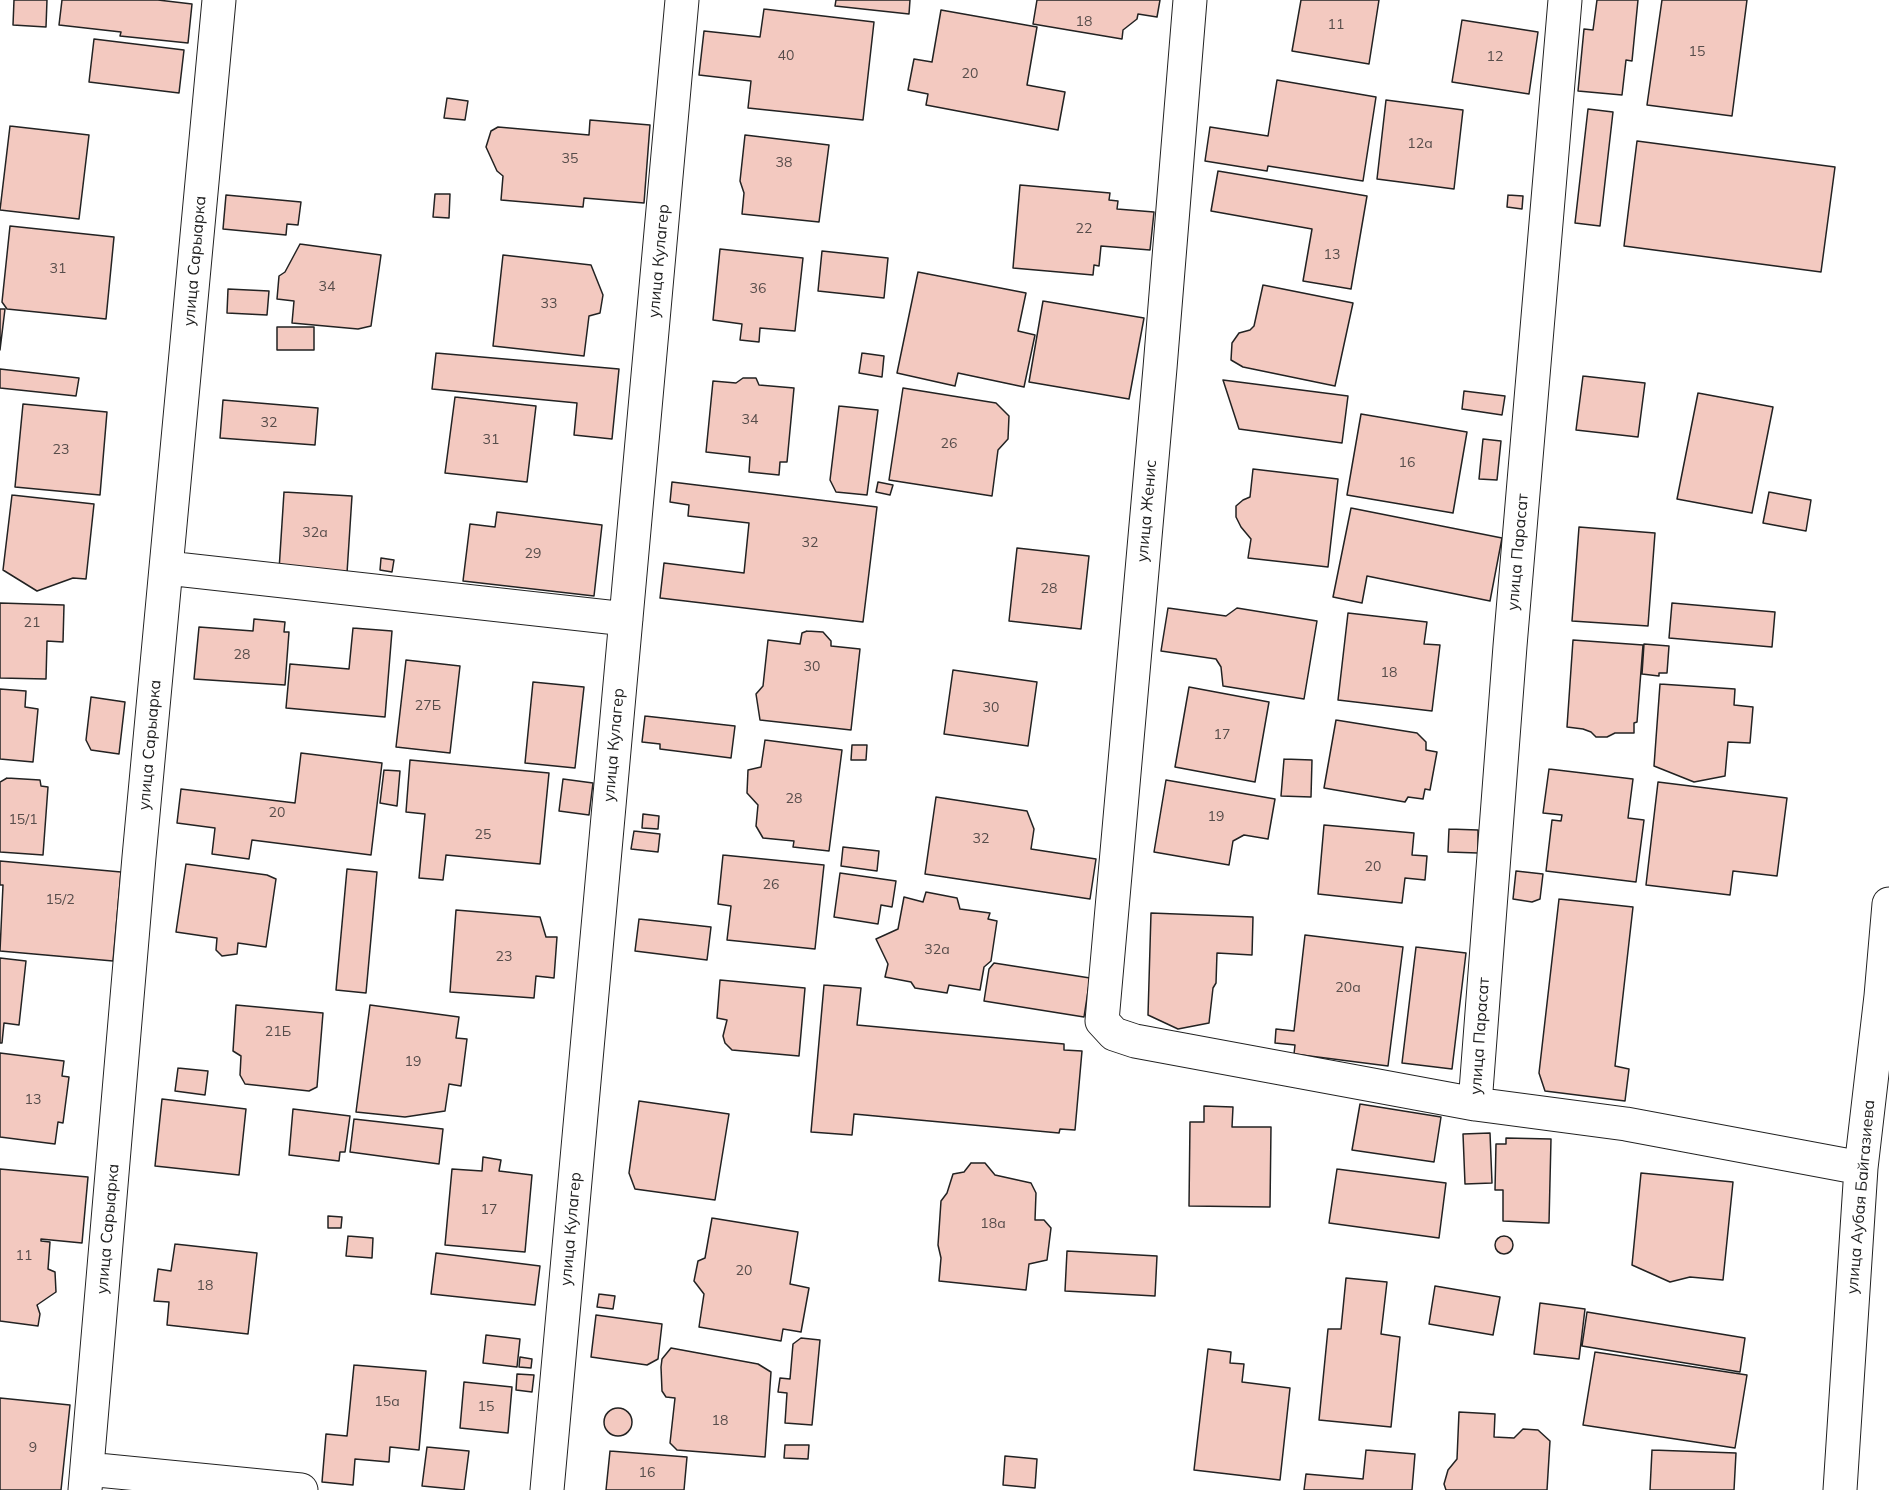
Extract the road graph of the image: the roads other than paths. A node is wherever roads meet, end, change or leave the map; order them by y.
1 (219, 0) edge
2 (682, 0) edge
3 (1190, 0) edge
4 (1565, 0) edge
5 (167, 568) junction
6 (626, 618) junction
7 (1889, 904) edge
8 (1885, 996) edge
9 (1475, 1104) junction
10 (1861, 1168) junction
11 (86, 1480) edge
12 (300, 1490) edge
13 (548, 1490) edge
14 (1840, 1490) edge

1 - 5 street, улица Сарыарка
2 - 6 street, улица Кулагер
3 - 9 street, улица Женис
4 - 9 street, улица Парасат
5 - 6 street
5 - 11 street, улица Сарыарка
6 - 13 street, улица Кулагер
7 - 8 street, улица Аубая Байгазиева
8 - 10 street, улица Аубая Байгазиева
9 - 10 street
10 - 14 street, улица Аубая Байгазиева
11 - 12 street

